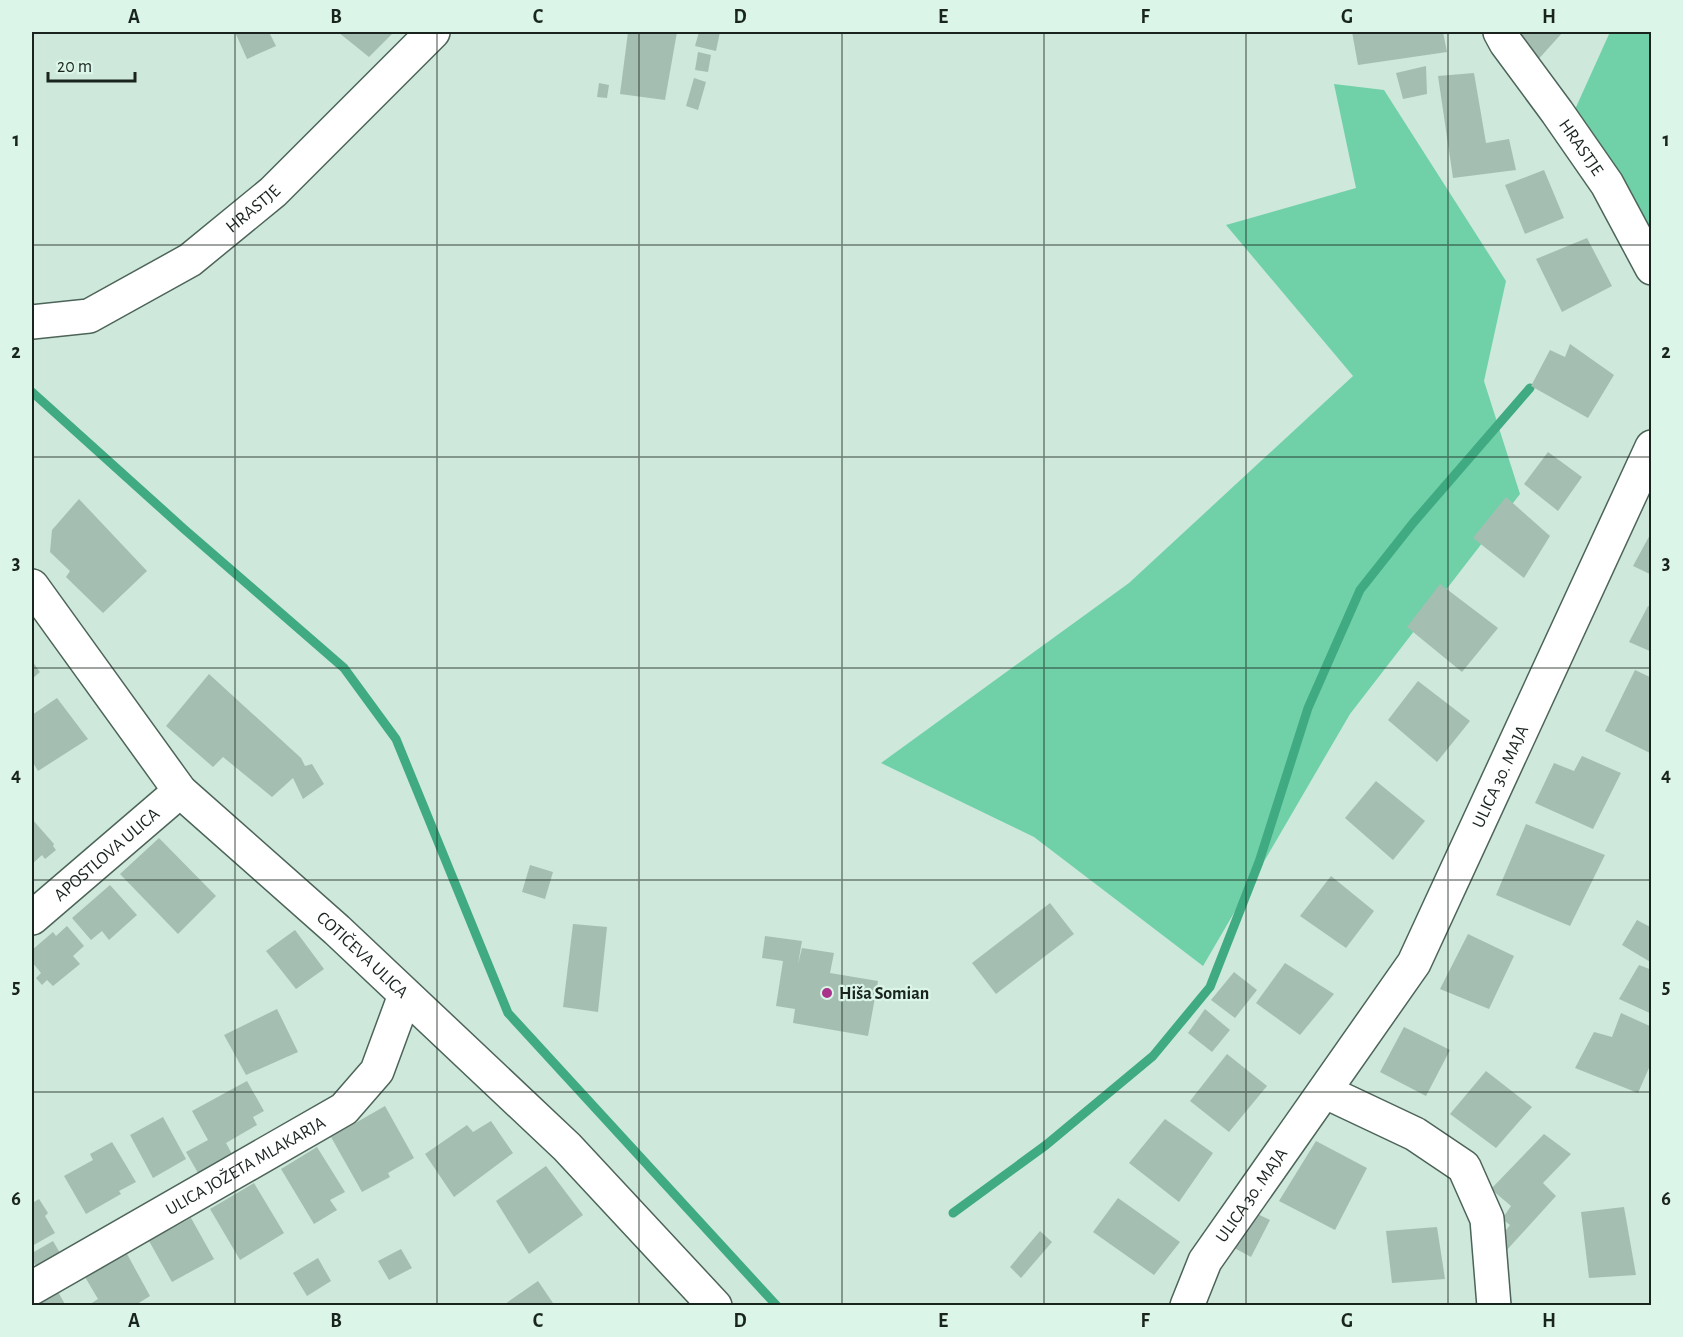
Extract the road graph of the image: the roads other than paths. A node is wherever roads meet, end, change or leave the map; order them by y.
1 (433, 32) edge
2 (1500, 32) edge
3 (1652, 268) edge
4 (32, 322) edge
5 (1652, 447) edge
6 (32, 586) edge
7 (180, 791) junction
8 (32, 918) edge
9 (405, 995) junction
10 (1326, 1092) junction
11 (32, 1288) edge
12 (715, 1305) edge
13 (1186, 1305) edge
14 (1494, 1305) edge

1 - 4 street, HRASTJE
2 - 3 street, HRASTJE
5 - 10 street, ULICA 30. MAJA
6 - 7 street, COTIČEVA ULICA
7 - 8 street, APOSTLOVA ULICA
7 - 9 street, COTIČEVA ULICA
9 - 11 street, ULICA JOŽETA MLAKARJA
9 - 12 street, COTIČEVA ULICA
10 - 13 street, ULICA 30. MAJA
10 - 14 street

